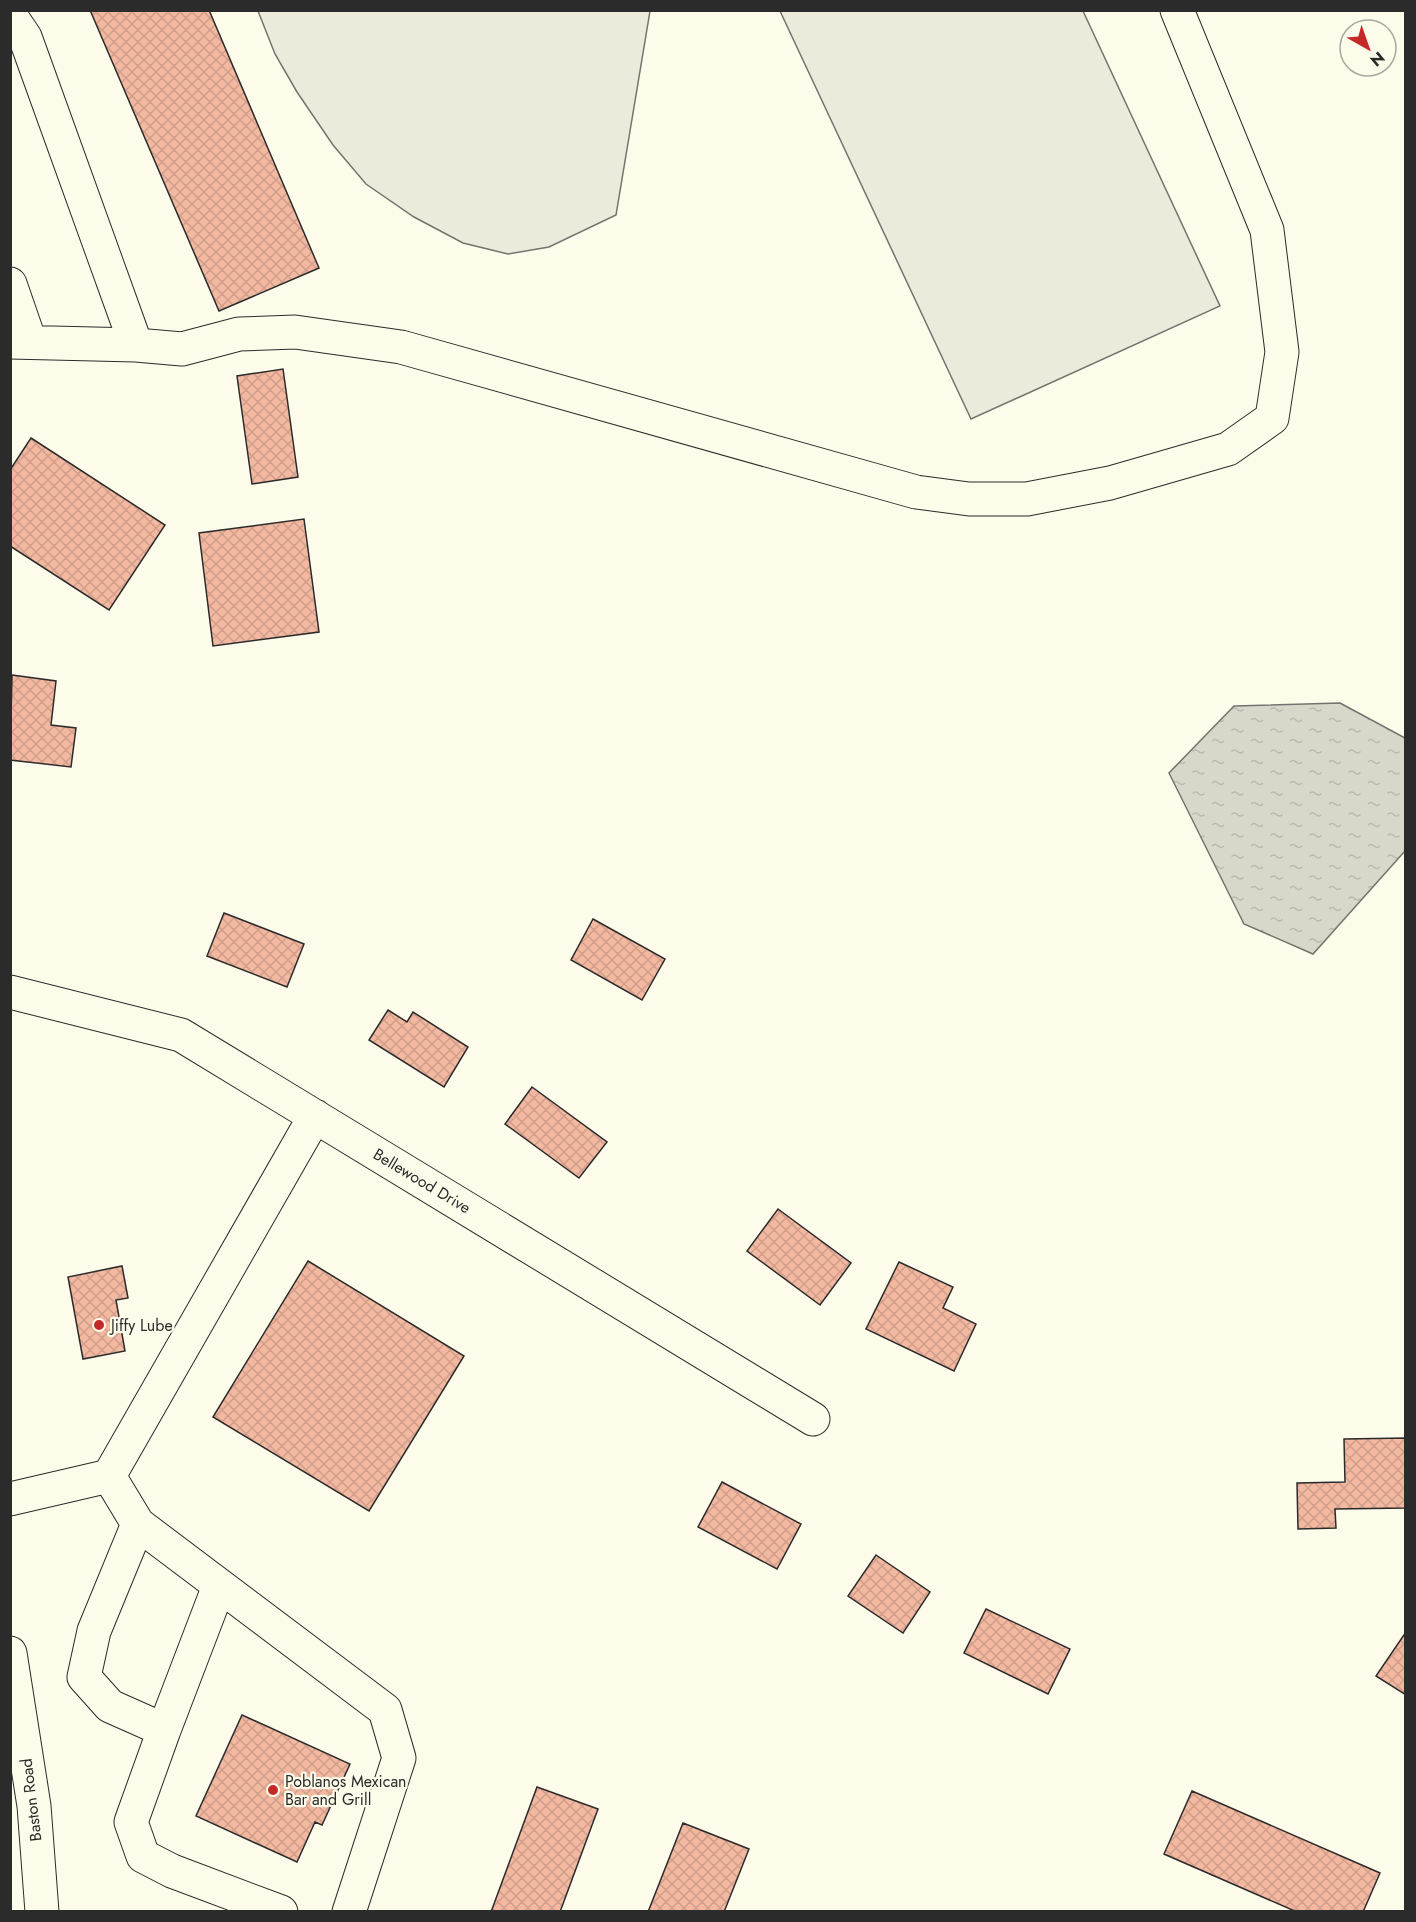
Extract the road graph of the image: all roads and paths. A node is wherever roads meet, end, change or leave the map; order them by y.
1 (1177, 10) edge
2 (15, 31) edge
3 (10, 284) edge
4 (20, 342) edge
5 (136, 345) junction
6 (10, 992) edge
7 (315, 1116) junction
8 (813, 1419) dead end
9 (109, 1476) junction
10 (10, 1499) edge
11 (138, 1524) junction
12 (219, 1586) junction
13 (10, 1653) edge
14 (164, 1730) junction
15 (42, 1911) edge
16 (281, 1911) edge
17 (349, 1911) edge

1 - 5 street
2 - 5 street
3 - 4 street
4 - 5 street
6 - 7 street, Bellewood Drive
7 - 8 street, Bellewood Drive
7 - 9 street
9 - 10 street
9 - 11 street
11 - 12 street
11 - 14 street
12 - 14 street
12 - 17 street
13 - 15 street, Baston Road
14 - 16 street

